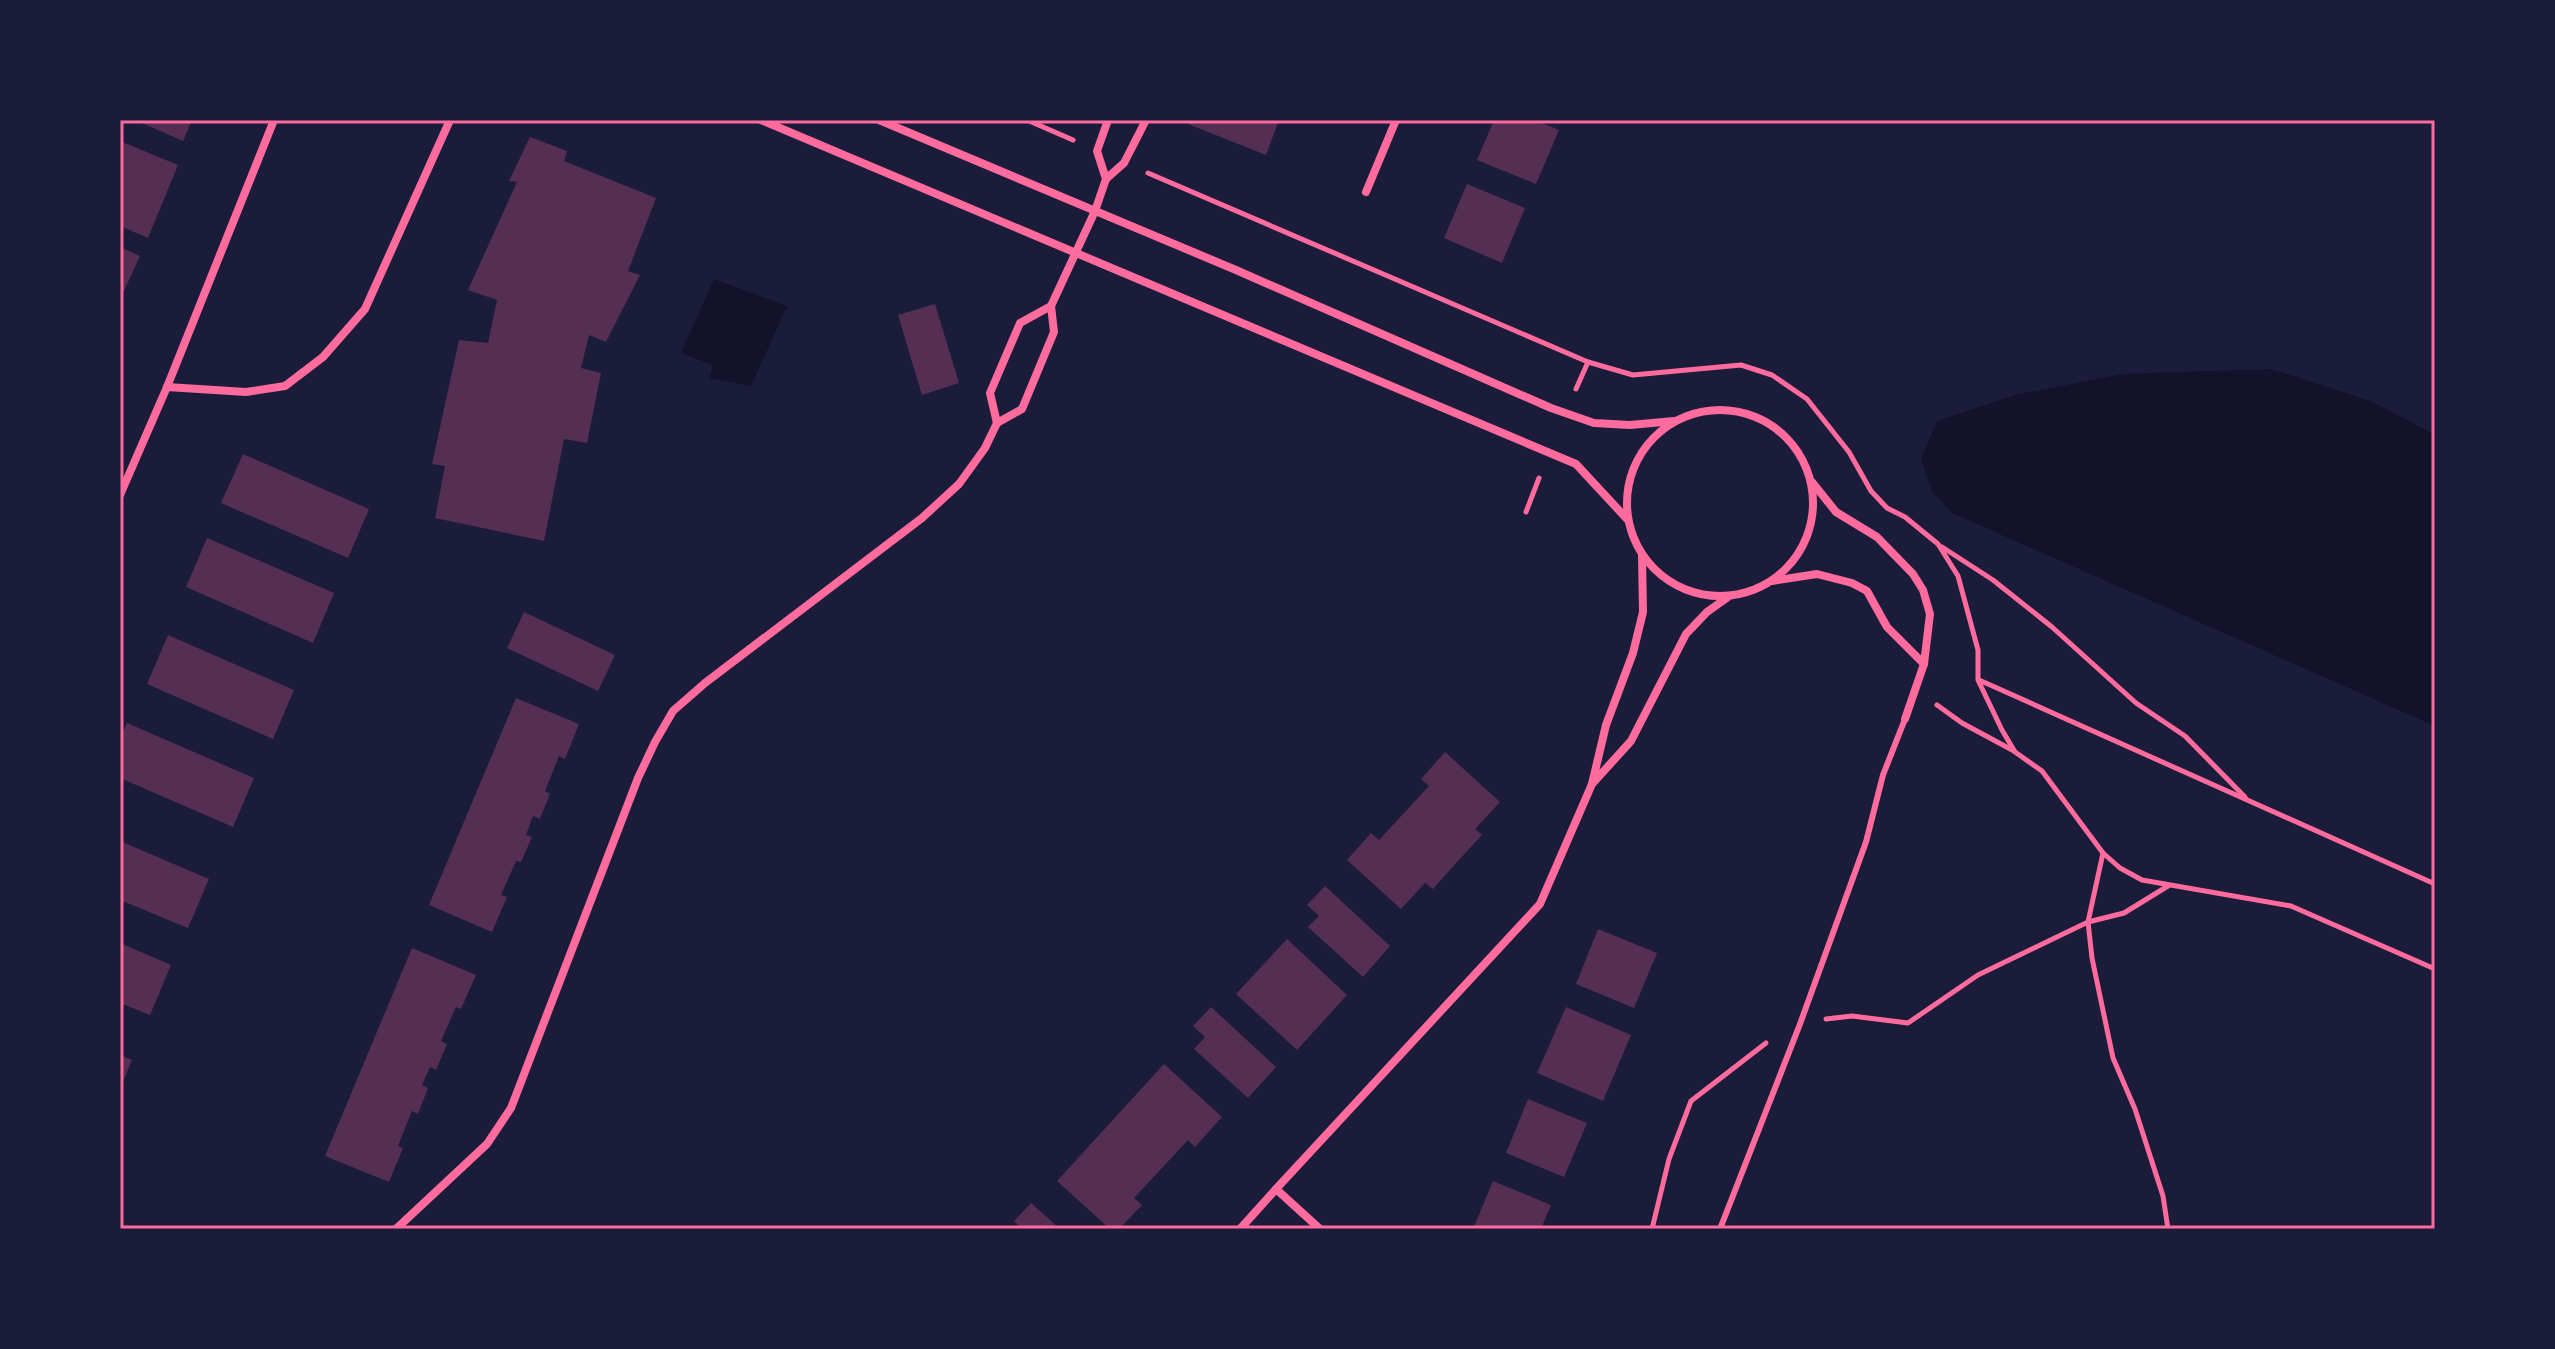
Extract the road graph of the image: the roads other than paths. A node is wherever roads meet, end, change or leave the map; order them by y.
1 (274, 120) edge
2 (450, 120) edge
3 (761, 120) edge
4 (879, 120) edge
5 (1108, 120) edge
6 (1146, 120) edge
7 (1396, 120) edge
8 (1106, 179) junction
9 (1366, 192) dead end
10 (1095, 211) junction
11 (1076, 251) junction
12 (1051, 306) junction
13 (167, 387) junction
14 (1674, 421) junction
15 (997, 423) junction
16 (1811, 482) junction
17 (120, 495) edge
18 (1627, 519) junction
19 (1642, 555) junction
20 (1772, 581) junction
21 (1730, 596) junction
22 (1924, 664) junction
23 (1905, 719) joint
24 (1592, 784) junction
25 (1276, 1189) junction
26 (396, 1229) edge
27 (1240, 1229) edge
28 (1320, 1229) edge
29 (1720, 1229) edge

1 - 13 street
2 - 13 street
3 - 11 street
4 - 10 street
5 - 8 street
6 - 8 street
7 - 9 street
8 - 10 street
10 - 11 street
10 - 14 street
11 - 12 street
11 - 18 street
12 - 15 street
12 - 15 street
13 - 17 street
14 - 16 street
14 - 18 street
15 - 26 street
16 - 20 street
16 - 22 street
18 - 19 street
19 - 21 street
19 - 24 street
20 - 21 street
20 - 22 street
21 - 24 street
22 - 23 street
23 - 29 lane
24 - 25 street
25 - 27 street
25 - 28 street

